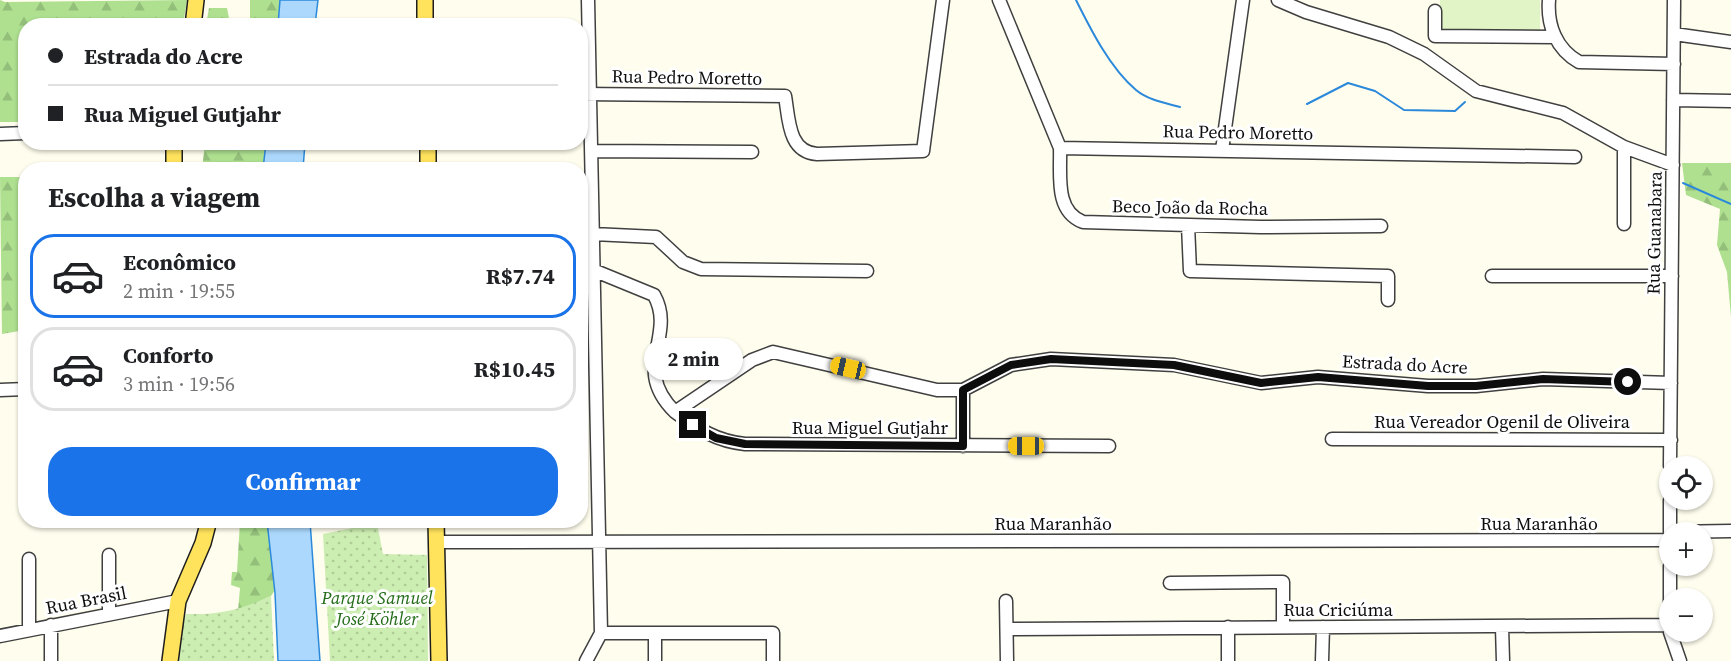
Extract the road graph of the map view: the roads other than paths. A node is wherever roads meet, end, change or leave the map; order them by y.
1 (196, 0) edge
2 (425, 0) edge
3 (588, 0) edge
4 (943, 0) edge
5 (999, 0) edge
6 (1243, 0) edge
7 (1278, 0) edge
8 (1549, 0) edge
9 (1674, 0) edge
10 (1434, 11) dead end
11 (194, 18) edge
12 (425, 18) edge
13 (587, 18) edge
14 (1674, 34) junction
15 (1555, 37) junction
16 (1731, 42) edge
17 (1674, 64) junction
18 (588, 94) edge
19 (1673, 100) junction
20 (1731, 101) edge
21 (588, 122) edge
22 (18, 133) edge
23 (0, 134) edge
24 (1624, 147) junction
25 (1060, 148) junction
26 (1222, 150) junction
27 (591, 151) junction
28 (752, 152) dead end
29 (1575, 157) dead end
30 (1673, 165) junction
31 (1624, 224) dead end
32 (1188, 225) junction
33 (1381, 226) dead end
34 (592, 234) junction
35 (593, 270) junction
36 (867, 271) dead end
37 (1492, 276) dead end
38 (1672, 276) junction
39 (1388, 300) dead end
40 (588, 312) edge
41 (594, 312) junction
42 (1671, 383) junction
43 (18, 389) edge
44 (0, 390) edge
45 (963, 390) junction
46 (675, 412) junction
47 (1332, 439) dead end
48 (1671, 440) junction
49 (963, 446) junction
50 (1109, 446) dead end
51 (1670, 456) edge
52 (207, 528) edge
53 (436, 528) edge
54 (1731, 531) edge
55 (1713, 532) edge
56 (1659, 535) edge
57 (436, 542) junction
58 (599, 542) junction
59 (109, 555) dead end
60 (29, 559) dead end
61 (1170, 583) dead end
62 (178, 601) junction
63 (1006, 601) dead end
64 (109, 614) junction
65 (51, 625) junction
66 (1659, 625) edge
67 (1228, 627) junction
68 (1283, 627) junction
69 (1323, 627) junction
70 (1502, 627) junction
71 (1007, 629) junction
72 (29, 630) junction
73 (601, 633) junction
74 (655, 633) junction
75 (0, 636) edge
76 (1674, 642) edge
77 (51, 661) edge
78 (170, 661) edge
79 (439, 661) edge
80 (586, 661) edge
81 (655, 661) edge
82 (773, 661) edge
83 (1007, 661) edge
84 (1228, 661) edge
85 (1322, 661) edge
86 (1503, 661) edge
87 (1680, 661) edge

1 - 11 main road
2 - 12 main road
3 - 13 street
4 - 18 street, Rua Pedro Moretto
5 - 25 street
6 - 26 street
7 - 24 street
8 - 15 street
9 - 14 street, Rua Guanabara
10 - 15 street
14 - 16 street
14 - 17 street, Rua Guanabara
15 - 17 street
17 - 19 street, Rua Guanabara
19 - 20 street
19 - 30 street, Rua Guanabara
21 - 27 street
22 - 23 street
24 - 30 street
24 - 31 street
25 - 26 street, Rua Pedro Moretto
25 - 32 street, Beco João da Rocha
26 - 29 street, Rua Pedro Moretto
27 - 28 street
27 - 34 street
30 - 38 street, Rua Guanabara
32 - 33 street, Beco João da Rocha
32 - 39 street
34 - 35 street
34 - 36 street
35 - 41 street
35 - 46 street
37 - 38 street
38 - 42 street, Rua Guanabara
40 - 41 street
41 - 58 street
42 - 45 street, Estrada do Acre
42 - 48 street, Rua Guanabara
43 - 44 street
45 - 46 street, Estrada do Acre
45 - 49 street
46 - 49 street, Rua Miguel Gutjahr
47 - 48 street, Rua Vereador Ogenil de Oliveira
48 - 51 street, Rua Guanabara
49 - 50 street, Rua Miguel Gutjahr
52 - 62 main road
53 - 57 main road
54 - 55 street, Rua Maranhão
56 - 58 street, Rua Maranhão
57 - 58 street, Rua Maranhão
57 - 79 main road
58 - 73 street
59 - 64 street
60 - 72 street
61 - 68 street
62 - 64 street, Rua Brasil
62 - 78 main road
63 - 71 street
64 - 65 street, Rua Brasil
65 - 72 street, Rua Brasil
65 - 77 street
66 - 70 street, Rua Criciúma
67 - 68 street, Rua Criciúma
67 - 71 street, Rua Criciúma
67 - 84 street
68 - 69 street, Rua Criciúma
69 - 70 street, Rua Criciúma
69 - 85 street
70 - 86 street
71 - 83 street
72 - 75 street, Rua Brasil
73 - 74 street
73 - 80 street
74 - 81 street
74 - 82 street
76 - 87 street

